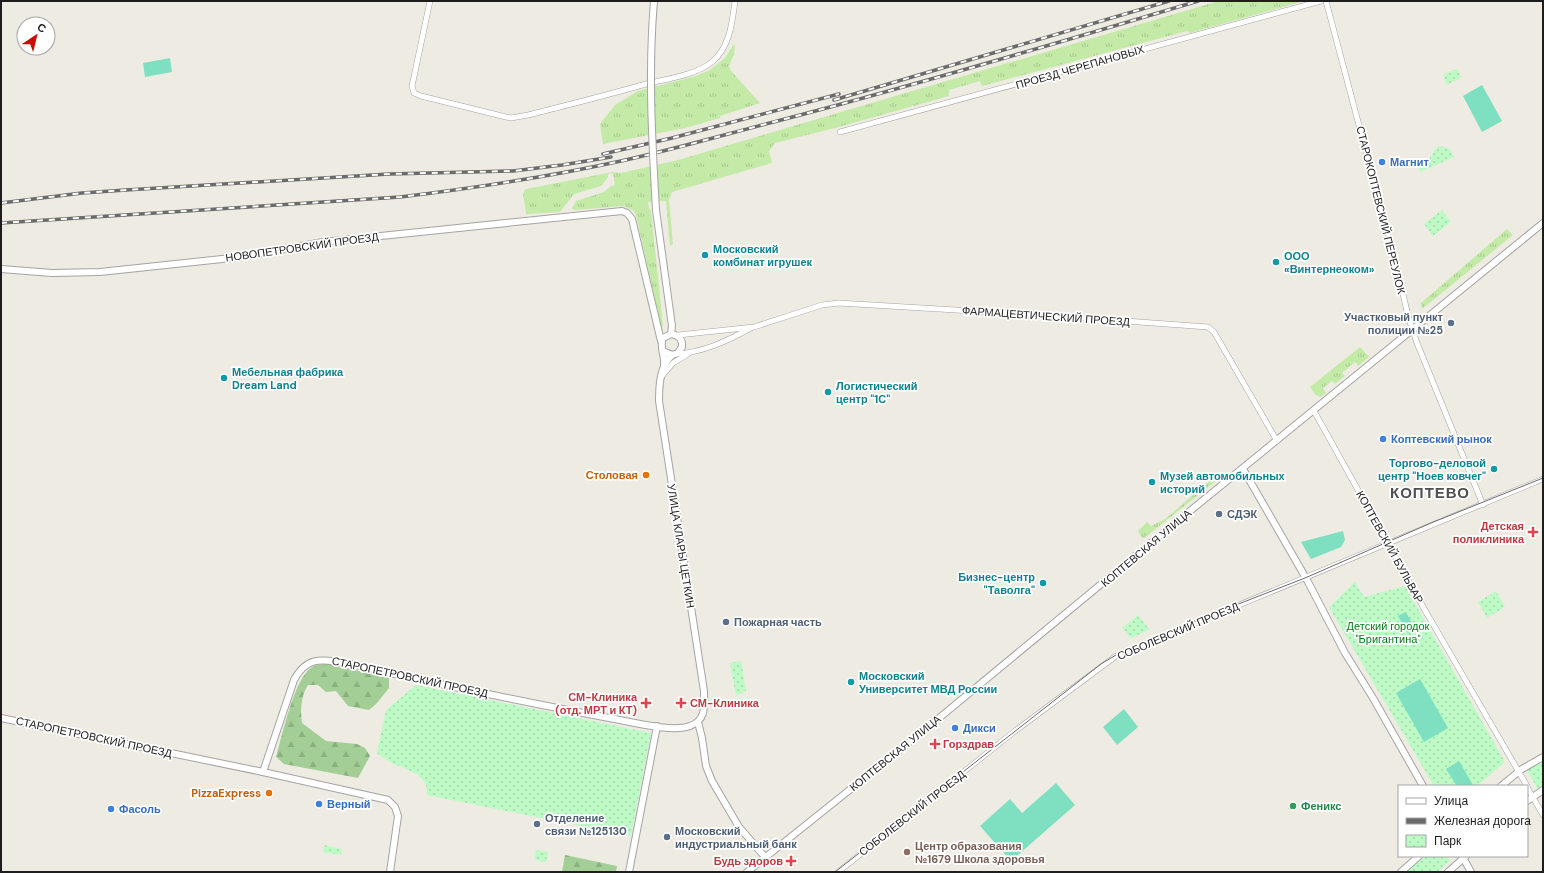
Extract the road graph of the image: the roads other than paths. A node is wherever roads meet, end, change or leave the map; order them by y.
1 (430, 1) edge
2 (654, 1) edge
3 (735, 1) edge
4 (1320, 1) edge
5 (1326, 1) edge
6 (840, 132) dead end
7 (1543, 223) edge
8 (1, 269) edge
9 (754, 327) junction
10 (1412, 330) junction
11 (674, 334) junction
12 (661, 341) junction
13 (663, 351) junction
14 (690, 354) junction
15 (674, 355) junction
16 (664, 368) junction
17 (660, 380) junction
18 (1314, 411) junction
19 (1277, 441) junction
20 (1243, 469) junction
21 (1543, 479) edge
22 (1483, 505) junction
23 (1388, 543) junction
24 (1306, 579) junction
25 (1, 718) edge
26 (698, 722) junction
27 (657, 726) junction
28 (1543, 757) edge
29 (263, 772) junction
30 (1518, 772) junction
31 (1422, 785) edge
32 (1502, 785) edge
33 (1526, 785) edge
34 (1528, 788) edge
35 (1543, 790) edge
36 (1533, 797) junction
37 (1528, 800) edge
38 (1543, 815) edge
39 (765, 857) junction
40 (1418, 857) edge
41 (1464, 857) edge
42 (390, 872) edge
43 (629, 872) edge
44 (747, 872) edge
45 (838, 872) edge
46 (1401, 872) edge
47 (1448, 872) edge
48 (1471, 872) edge

1 - 3 street
2 - 11 street, bridge
4 - 6 street, ПРОЕЗД ЧЕРЕПАНОВЫХ
5 - 10 street, СТАРОКОПТЕВСКИЙ ПЕРЕУЛОК
7 - 10 street, КОПТЕВСКАЯ УЛИЦА
8 - 12 street, НОВОПЕТРОВСКИЙ ПРОЕЗД
9 - 11 street, ФАРМАЦЕВТИЧЕСКИЙ ПРОЕЗД
9 - 14 street, ФАРМАЦЕВТИЧЕСКИЙ ПРОЕЗД
9 - 19 street, ФАРМАЦЕВТИЧЕСКИЙ ПРОЕЗД
10 - 18 street, КОПТЕВСКАЯ УЛИЦА
10 - 22 street, СТАРОКОПТЕВСКИЙ ПЕРЕУЛОК
11 - 12 street
11 - 15 street
12 - 13 street
13 - 15 street
13 - 16 street, УЛИЦА КЛАРЫ ЦЕТКИН
14 - 15 street, ФАРМАЦЕВТИЧЕСКИЙ ПРОЕЗД
14 - 17 street, ФАРМАЦЕВТИЧЕСКИЙ ПРОЕЗД
15 - 16 street, УЛИЦА КЛАРЫ ЦЕТКИН
16 - 17 street, УЛИЦА КЛАРЫ ЦЕТКИН
17 - 26 street, УЛИЦА КЛАРЫ ЦЕТКИН
18 - 19 street, КОПТЕВСКАЯ УЛИЦА
18 - 23 street, КОПТЕВСКИЙ БУЛЬВАР
19 - 20 street, КОПТЕВСКАЯ УЛИЦА
20 - 24 street
20 - 39 street, КОПТЕВСКАЯ УЛИЦА
21 - 22 street, СОБОЛЕВСКИЙ ПРОЕЗД
22 - 23 street, СОБОЛЕВСКИЙ ПРОЕЗД
23 - 24 street, СОБОЛЕВСКИЙ ПРОЕЗД
23 - 30 street, КОПТЕВСКИЙ БУЛЬВАР
24 - 31 street
24 - 45 street, СОБОЛЕВСКИЙ ПРОЕЗД
25 - 29 street, СТАРОПЕТРОВСКИЙ ПРОЕЗД
26 - 27 street
26 - 39 street
27 - 29 street, СТАРОПЕТРОВСКИЙ ПРОЕЗД
27 - 43 street
28 - 30 street
29 - 42 street
30 - 32 street
30 - 33 street, КОПТЕВСКИЙ БУЛЬВАР
34 - 36 street, КОПТЕВСКИЙ БУЛЬВАР
35 - 36 street
36 - 37 street
36 - 38 street, КОПТЕВСКИЙ БУЛЬВАР
39 - 44 street, КОПТЕВСКАЯ УЛИЦА
40 - 46 street
41 - 47 street
41 - 48 street

